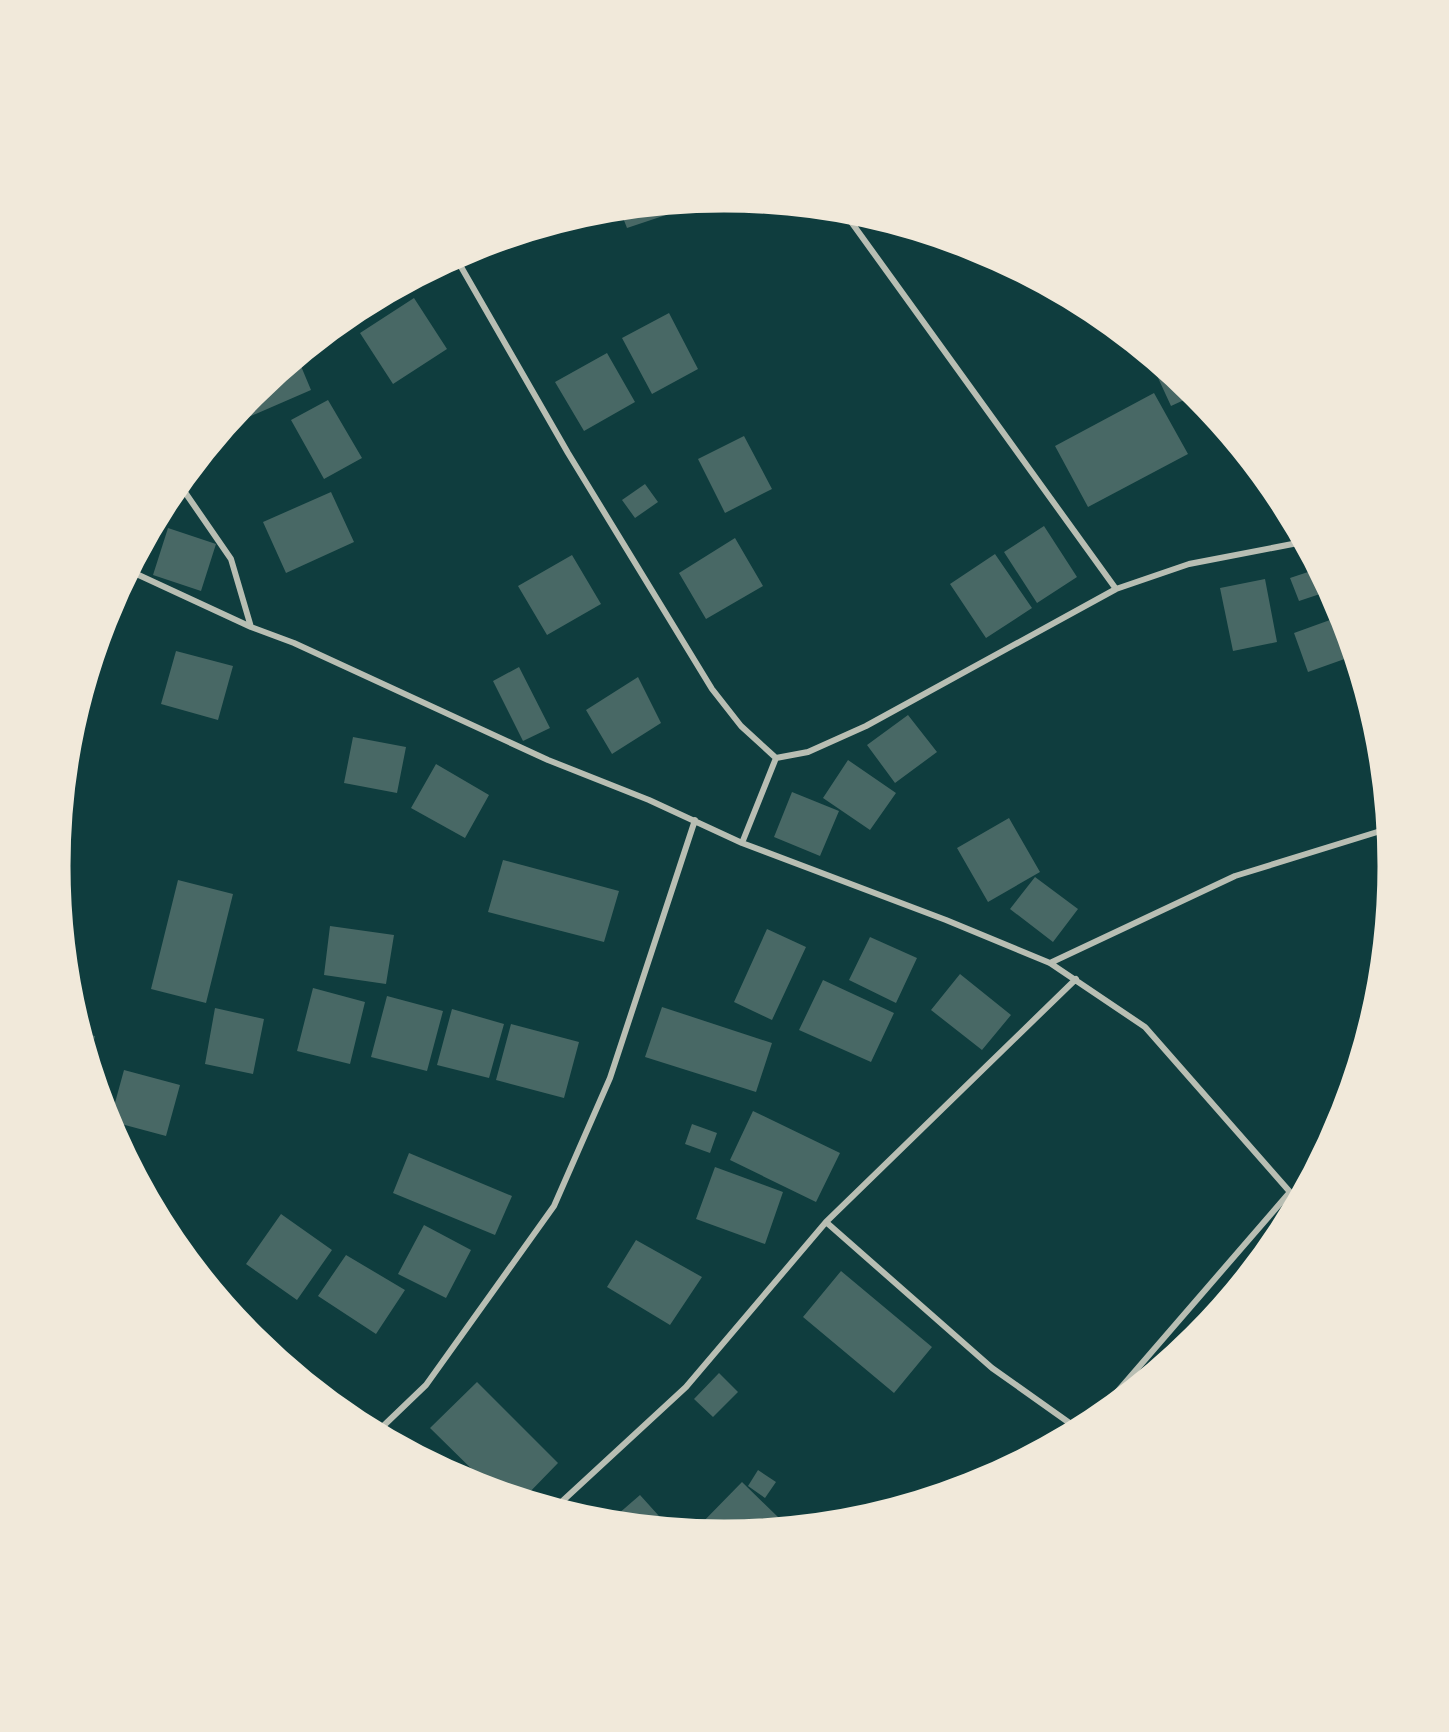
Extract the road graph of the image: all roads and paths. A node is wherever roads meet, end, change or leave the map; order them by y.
1 (852, 223) edge
2 (461, 266) edge
3 (185, 493) edge
4 (1295, 544) edge
5 (137, 575) edge
6 (1116, 589) junction
7 (251, 627) junction
8 (776, 758) junction
9 (695, 820) junction
10 (1379, 831) edge
11 (742, 843) junction
12 (1050, 963) junction
13 (1076, 979) junction
14 (1290, 1192) joint
15 (826, 1222) junction
16 (1119, 1389) edge
17 (1070, 1423) edge
18 (384, 1426) edge
19 (563, 1501) edge

1 - 6 street
2 - 8 street
3 - 7 street
4 - 6 street
5 - 7 street
6 - 8 street
7 - 9 street
8 - 11 street
9 - 11 street
9 - 18 street
10 - 12 street
11 - 12 street
12 - 13 street
13 - 14 street
13 - 15 street
14 - 16 street
15 - 17 street
15 - 19 street

